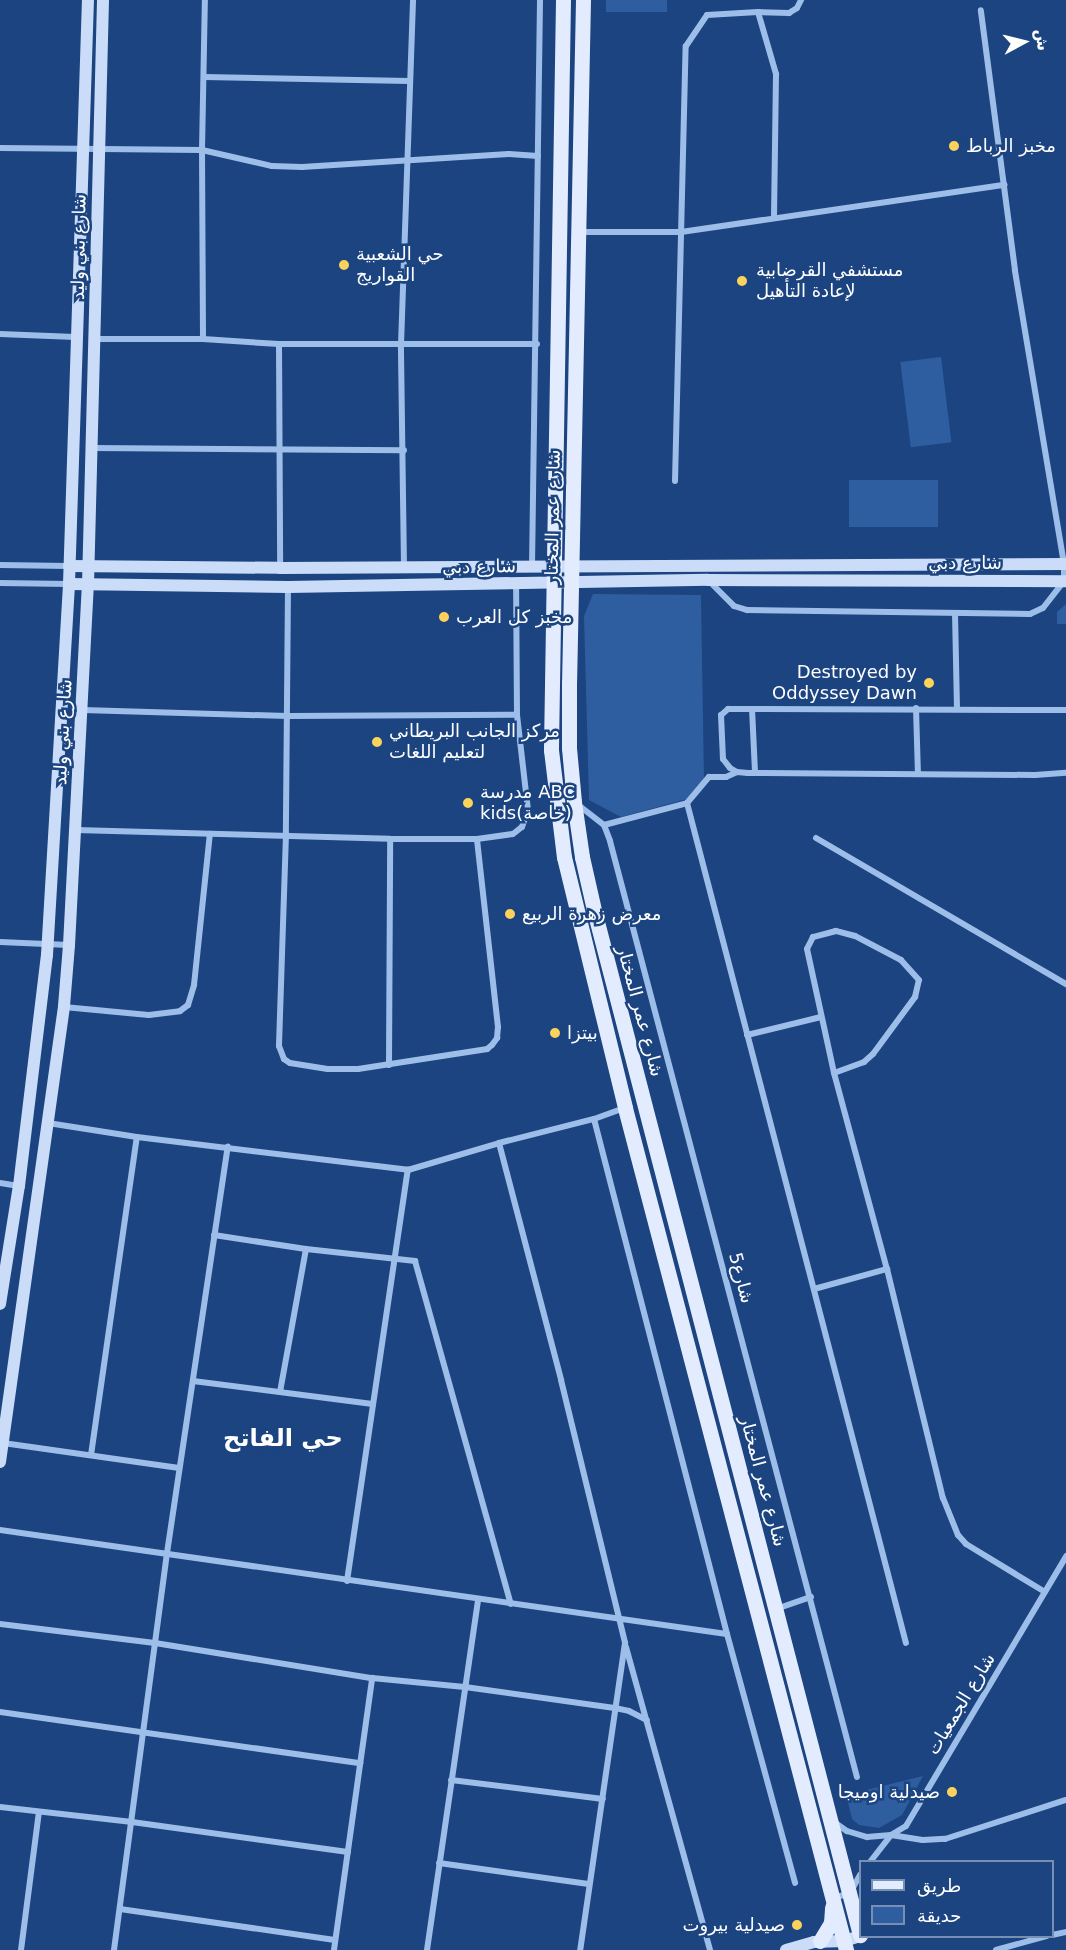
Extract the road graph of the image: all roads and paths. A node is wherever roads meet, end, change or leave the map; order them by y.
1 (88, 0) edge
2 (103, 0) edge
3 (205, 0) edge
4 (413, 0) edge
5 (540, 0) edge
6 (563, 0) edge
7 (583, 0) edge
8 (801, 0) edge
9 (981, 10) dead end
10 (758, 12) junction
11 (204, 77) junction
12 (410, 81) junction
13 (0, 148) edge
14 (202, 150) junction
15 (84, 151) junction
16 (99, 151) junction
17 (538, 156) junction
18 (409, 159) junction
19 (1005, 184) junction
20 (774, 218) junction
21 (579, 232) junction
22 (681, 232) junction
23 (0, 334) edge
24 (75, 337) junction
25 (95, 339) junction
26 (203, 339) junction
27 (279, 344) junction
28 (537, 344) junction
29 (401, 345) junction
30 (92, 448) junction
31 (281, 448) junction
32 (404, 450) junction
33 (675, 481) dead end
34 (1065, 564) edge
35 (0, 565) edge
36 (554, 565) junction
37 (572, 565) junction
38 (69, 566) junction
39 (89, 566) junction
40 (532, 567) junction
41 (280, 568) junction
42 (404, 568) junction
43 (708, 580) junction
44 (1065, 581) edge
45 (572, 582) junction
46 (0, 583) edge
47 (553, 583) junction
48 (69, 584) junction
49 (516, 584) junction
50 (88, 585) junction
51 (288, 587) junction
52 (955, 613) junction
53 (916, 708) junction
54 (957, 708) junction
55 (752, 709) junction
56 (83, 710) junction
57 (1066, 710) edge
58 (517, 715) junction
59 (288, 716) junction
60 (736, 772) junction
61 (755, 772) junction
62 (1066, 773) edge
63 (918, 774) junction
64 (574, 802) junction
65 (687, 803) junction
66 (604, 825) junction
67 (76, 830) junction
68 (210, 834) junction
69 (286, 834) junction
70 (390, 838) junction
71 (816, 838) dead end
72 (477, 839) junction
73 (0, 942) edge
74 (48, 943) junction
75 (69, 945) junction
76 (1066, 984) edge
77 (64, 1006) junction
78 (822, 1017) junction
79 (747, 1035) junction
80 (389, 1065) junction
81 (834, 1073) junction
82 (625, 1108) junction
83 (594, 1119) junction
84 (48, 1122) junction
85 (136, 1137) junction
86 (499, 1143) junction
87 (228, 1147) junction
88 (408, 1170) junction
89 (0, 1183) edge
90 (19, 1186) junction
91 (214, 1235) junction
92 (306, 1249) junction
93 (395, 1260) junction
94 (887, 1269) junction
95 (814, 1289) junction
96 (0, 1304) edge
97 (193, 1381) junction
98 (280, 1392) junction
99 (373, 1404) junction
100 (3, 1443) junction
101 (91, 1455) junction
102 (0, 1462) edge
103 (180, 1468) junction
104 (0, 1530) edge
105 (167, 1553) junction
106 (1066, 1556) edge
107 (347, 1581) junction
108 (1045, 1592) junction
109 (811, 1597) junction
110 (478, 1600) junction
111 (511, 1604) junction
112 (776, 1609) junction
113 (619, 1617) junction
114 (0, 1624) edge
115 (727, 1635) junction
116 (155, 1643) junction
117 (625, 1643) junction
118 (906, 1643) dead end
119 (372, 1678) junction
120 (465, 1687) junction
121 (615, 1708) junction
122 (0, 1712) edge
123 (647, 1720) junction
124 (143, 1732) junction
125 (360, 1763) junction
126 (857, 1777) dead end
127 (452, 1780) junction
128 (603, 1799) junction
129 (1066, 1800) edge
130 (0, 1807) edge
131 (39, 1812) junction
132 (831, 1819) junction
133 (132, 1822) junction
134 (891, 1835) junction
135 (348, 1852) junction
136 (872, 1860) edge
137 (440, 1863) junction
138 (859, 1878) edge
139 (795, 1883) dead end
140 (589, 1884) junction
141 (850, 1893) junction
142 (833, 1898) junction
143 (120, 1909) junction
144 (859, 1928) edge
145 (859, 1937) edge
146 (1040, 1938) edge
147 (335, 1940) junction
148 (820, 1941) junction
149 (841, 1947) edge
150 (21, 1950) edge
151 (114, 1950) edge
152 (334, 1950) edge
153 (427, 1950) edge
154 (580, 1950) edge
155 (710, 1950) edge
156 (786, 1950) edge
157 (996, 1950) edge

1 - 15 street, شارع بني وليد
2 - 16 street, شارع بني وليد
3 - 11 street
4 - 12 street
5 - 17 street
6 - 36 main road
7 - 21 main road, شارع عمر المختار
8 - 10 street
9 - 19 street
10 - 20 street
10 - 22 street
11 - 12 street
11 - 14 street
12 - 18 street
13 - 15 street
14 - 16 street
14 - 18 street
14 - 26 street
15 - 16 street
15 - 24 street, شارع بني وليد
16 - 25 street, شارع بني وليد
17 - 18 street
17 - 28 street
18 - 29 street
19 - 20 street
19 - 34 street
20 - 22 street
21 - 22 street
21 - 37 main road, شارع عمر المختار
22 - 33 street
23 - 24 street
24 - 38 street, شارع بني وليد
25 - 26 street
25 - 30 street, شارع بني وليد
26 - 27 street
27 - 29 street
27 - 31 street
28 - 29 street
28 - 40 street
29 - 32 street
30 - 31 street
30 - 39 street, شارع بني وليد
31 - 32 street
31 - 41 street
32 - 42 street
34 - 37 street, شارع دبي
34 - 44 street
35 - 38 street, شارع دبي
36 - 37 street, شارع دبي
36 - 40 street, شارع دبي
36 - 47 main road
37 - 45 main road, شارع عمر المختار
38 - 39 street, شارع دبي
38 - 48 street, شارع بني وليد
39 - 41 street, شارع دبي
39 - 50 street, شارع بني وليد
40 - 42 street, شارع دبي
41 - 42 street, شارع دبي
43 - 44 street, شارع دبي
43 - 45 street, شارع دبي
43 - 52 street
44 - 52 street
45 - 47 street, شارع دبي
45 - 64 main road, شارع عمر المختار
46 - 48 street, شارع دبي
47 - 49 street, شارع دبي
47 - 82 main road
48 - 50 street, شارع دبي
48 - 74 street, شارع بني وليد
49 - 51 street, شارع دبي
49 - 58 street
50 - 51 street, شارع دبي
50 - 56 street, شارع بني وليد
51 - 59 street
52 - 54 street
53 - 54 street
53 - 55 street
53 - 63 street
54 - 57 street
55 - 60 street
55 - 61 street
56 - 59 street
56 - 67 street, شارع بني وليد
58 - 59 street
58 - 72 street
59 - 69 street
60 - 61 street
60 - 65 street
61 - 63 street
62 - 63 street
64 - 66 street
64 - 112 main road, شارع عمر المختار
65 - 66 street
65 - 79 street
66 - 109 street, شارع5
67 - 68 street
67 - 75 street, شارع بني وليد
68 - 69 street
68 - 77 street
69 - 70 street
69 - 80 street
70 - 72 street
70 - 80 street
71 - 76 street
72 - 80 street
73 - 74 street
74 - 75 street
74 - 90 street, شارع بني وليد
75 - 77 street, شارع بني وليد
77 - 84 street, شارع بني وليد
78 - 79 street
78 - 81 street
78 - 81 street
79 - 95 street
81 - 94 street
82 - 83 street
82 - 142 main road
83 - 86 street
83 - 115 street
84 - 85 street
84 - 100 street, شارع بني وليد
85 - 87 street
85 - 101 street
86 - 88 street
86 - 113 street
87 - 88 street
87 - 91 street
88 - 93 street
89 - 90 street
90 - 96 street, شارع بني وليد
91 - 92 street
91 - 97 street
92 - 93 street
92 - 98 street
93 - 99 street
93 - 111 street
94 - 95 street
94 - 108 street
95 - 118 street
97 - 98 street
97 - 103 street
98 - 99 street
99 - 107 street
100 - 101 street
100 - 102 street, شارع بني وليد
101 - 103 street
103 - 105 street
104 - 105 street
105 - 107 street
105 - 116 street
106 - 108 street, شارع الجمعيات
107 - 110 street
108 - 134 street, شارع الجمعيات
109 - 112 street
109 - 126 street, شارع5
110 - 111 street
110 - 120 street
111 - 113 street
112 - 132 main road, شارع عمر المختار
113 - 115 street
113 - 117 street
114 - 116 street
115 - 139 street
116 - 119 street
116 - 124 street
117 - 121 street
117 - 123 street
119 - 120 street
119 - 125 street
120 - 121 street
120 - 127 street
121 - 123 street
121 - 128 street
122 - 124 street
123 - 155 street
124 - 125 street
124 - 133 street
125 - 135 street
127 - 128 street
127 - 137 street
128 - 140 street
129 - 134 street
130 - 131 street
131 - 133 street
131 - 150 street
132 - 134 street
132 - 141 main road, شارع عمر المختار
133 - 135 street
133 - 143 street
134 - 136 street, شارع الجمعيات
135 - 147 street
137 - 140 street
137 - 153 street
138 - 141 street
140 - 154 street
141 - 142 street
141 - 144 main road, شارع عمر المختار
142 - 148 main road
142 - 149 main road
143 - 147 street
143 - 151 street
145 - 149 street
146 - 157 street
147 - 152 street
148 - 149 street
148 - 156 street

